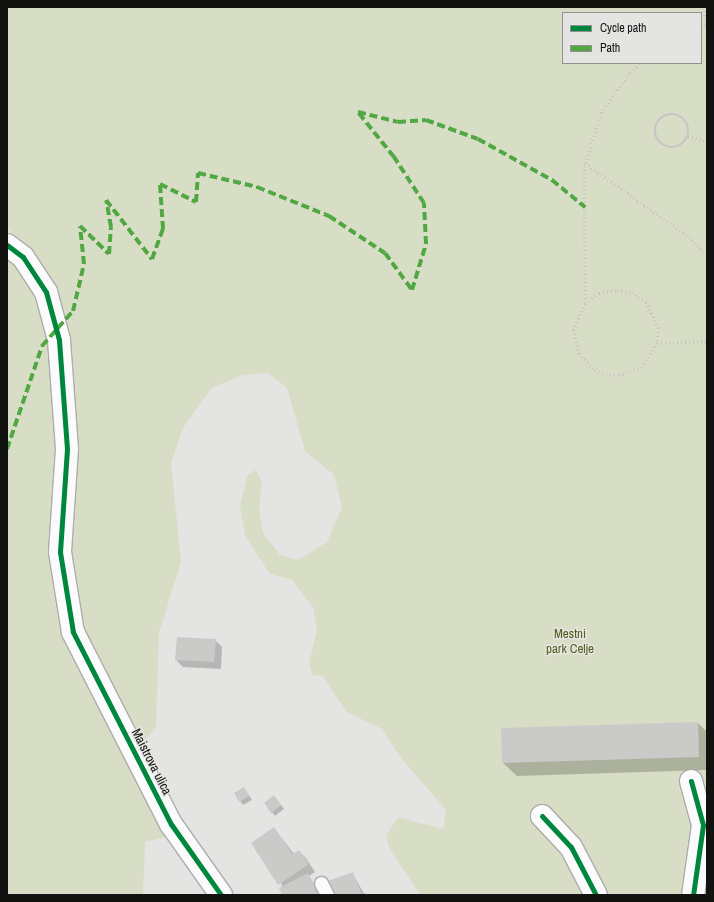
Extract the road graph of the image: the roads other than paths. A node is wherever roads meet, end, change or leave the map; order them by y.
1 (7, 245) edge
2 (691, 781) dead end
3 (542, 816) dead end
4 (221, 895) edge
5 (596, 895) edge
6 (693, 895) edge

1 - 4 street, Maistrova ulica
2 - 6 street
3 - 5 street

